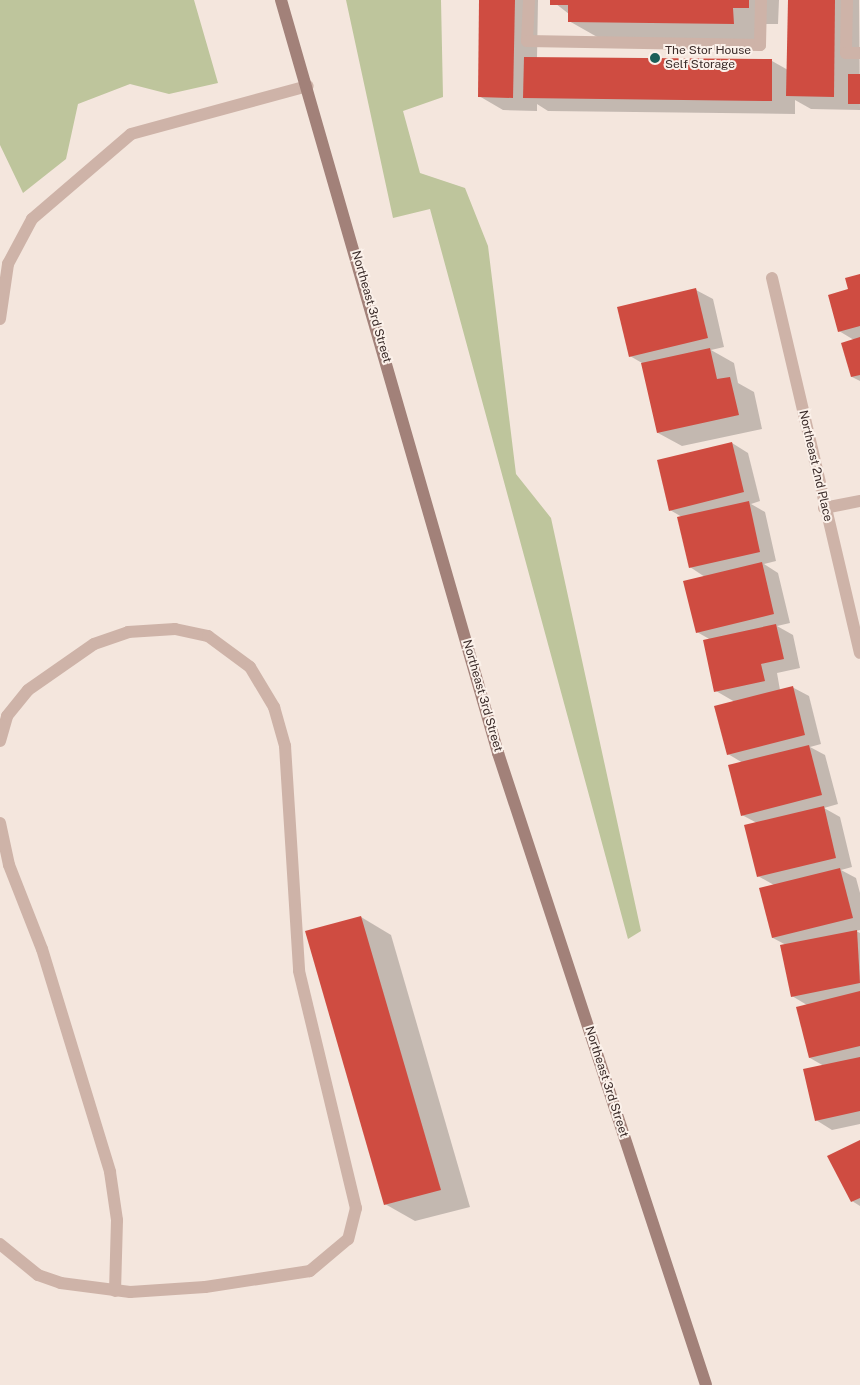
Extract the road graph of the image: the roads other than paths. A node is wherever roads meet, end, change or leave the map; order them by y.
1 (281, 0) edge
2 (529, 0) edge
3 (761, 0) edge
4 (847, 0) edge
5 (860, 53) edge
6 (308, 86) junction
7 (772, 278) dead end
8 (0, 319) edge
9 (860, 501) edge
10 (824, 508) junction
11 (860, 653) edge
12 (0, 742) edge
13 (0, 823) edge
14 (0, 1244) edge
15 (115, 1291) junction
16 (706, 1385) edge

1 - 6 main road, Northeast 3rd Street
2 - 3 street
4 - 5 street
6 - 8 street
6 - 16 main road, Northeast 3rd Street
7 - 10 street, Northeast 2nd Place
9 - 10 street
10 - 11 street, Northeast 2nd Place
12 - 15 street
13 - 15 street
14 - 15 street

